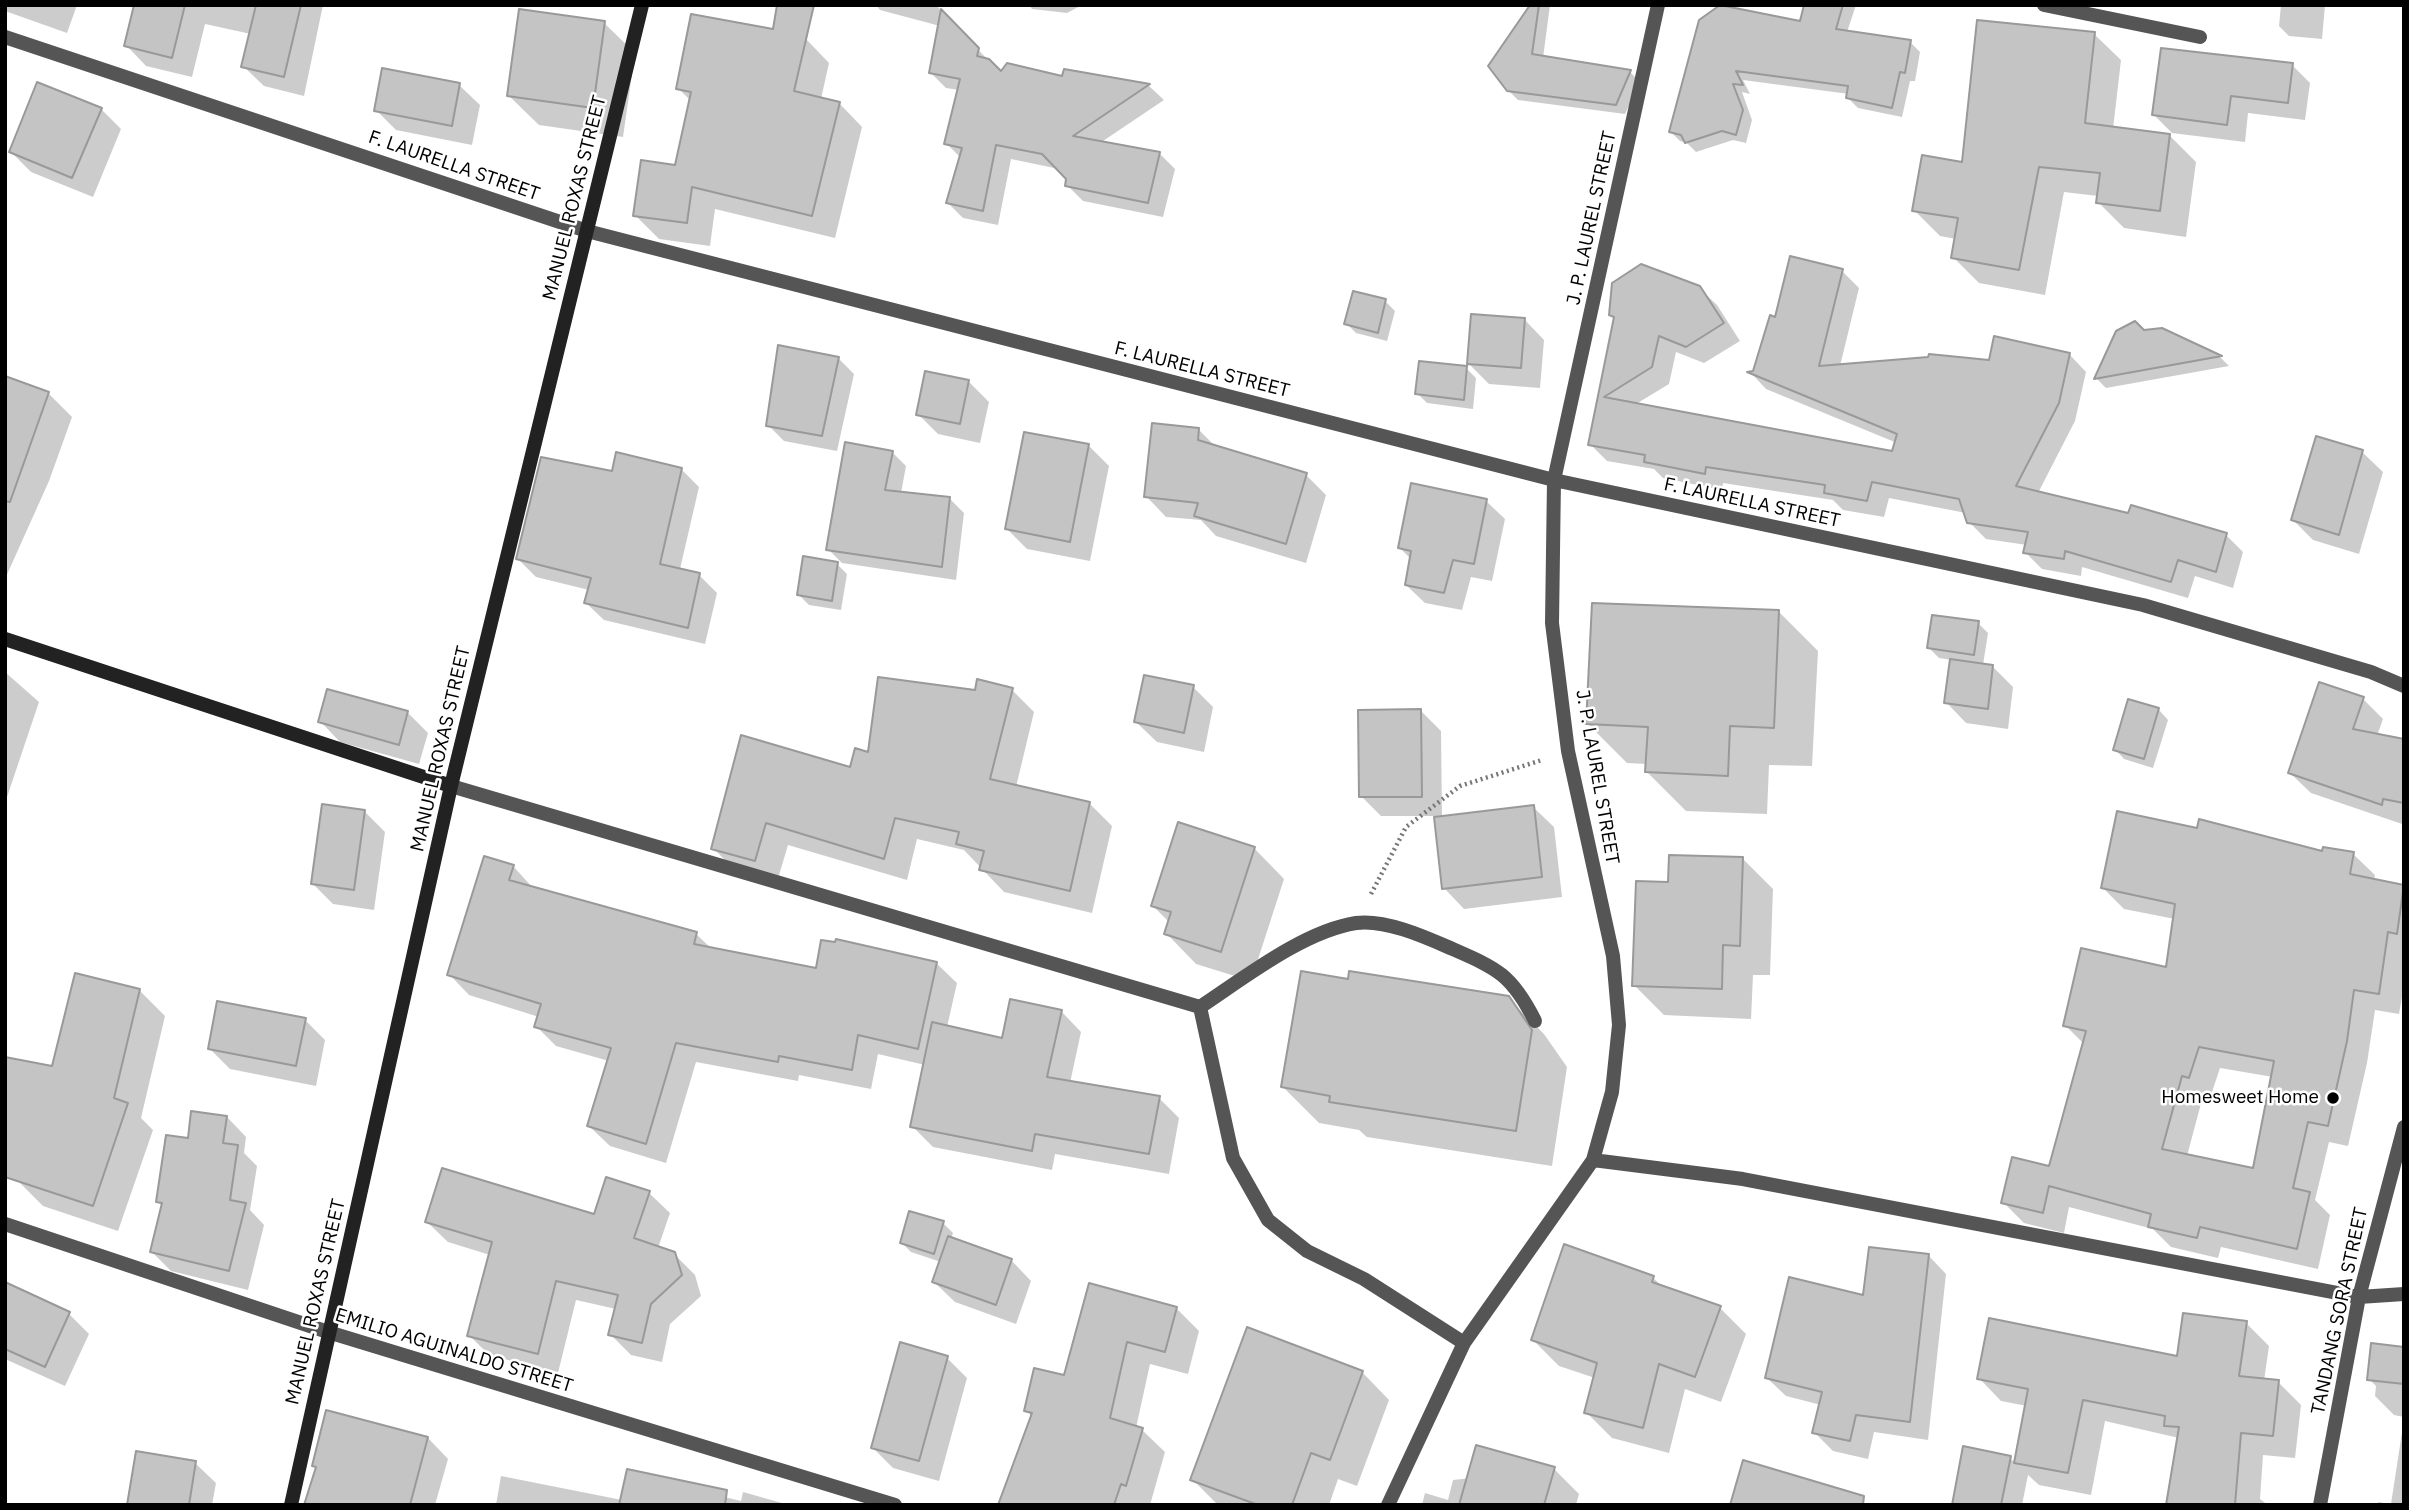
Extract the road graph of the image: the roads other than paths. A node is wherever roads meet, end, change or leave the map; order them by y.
1 (642, 5) edge
2 (1658, 5) edge
3 (2044, 5) edge
4 (5, 37) edge
5 (2200, 37) dead end
6 (587, 231) junction
7 (1554, 480) junction
8 (5, 639) edge
9 (2404, 685) edge
10 (452, 786) junction
11 (1200, 1007) junction
12 (1535, 1021) dead end
13 (2404, 1127) edge
14 (1593, 1160) junction
15 (5, 1224) edge
16 (2404, 1294) edge
17 (2359, 1297) junction
18 (328, 1332) junction
19 (1464, 1343) junction
20 (291, 1505) edge
21 (895, 1505) edge
22 (1388, 1505) edge
23 (2320, 1505) edge

1 - 6 street, MANUEL ROXAS STREET
2 - 7 street, J. P. LAUREL STREET
3 - 5 street
4 - 6 street, F. LAURELLA STREET
6 - 7 street, F. LAURELLA STREET
6 - 10 street, MANUEL ROXAS STREET
7 - 9 street, F. LAURELLA STREET
7 - 14 street, J. P. LAUREL STREET
8 - 10 street
10 - 11 street
10 - 18 street, MANUEL ROXAS STREET
11 - 12 street
11 - 19 street
13 - 17 street, TANDANG SORA STREET
14 - 17 street
14 - 19 street, J. P. LAUREL STREET
15 - 18 street, EMILIO AGUINALDO STREET
16 - 17 street
17 - 23 street, TANDANG SORA STREET
18 - 20 street, MANUEL ROXAS STREET
18 - 21 street, EMILIO AGUINALDO STREET
19 - 22 street, J. P. LAUREL STREET

